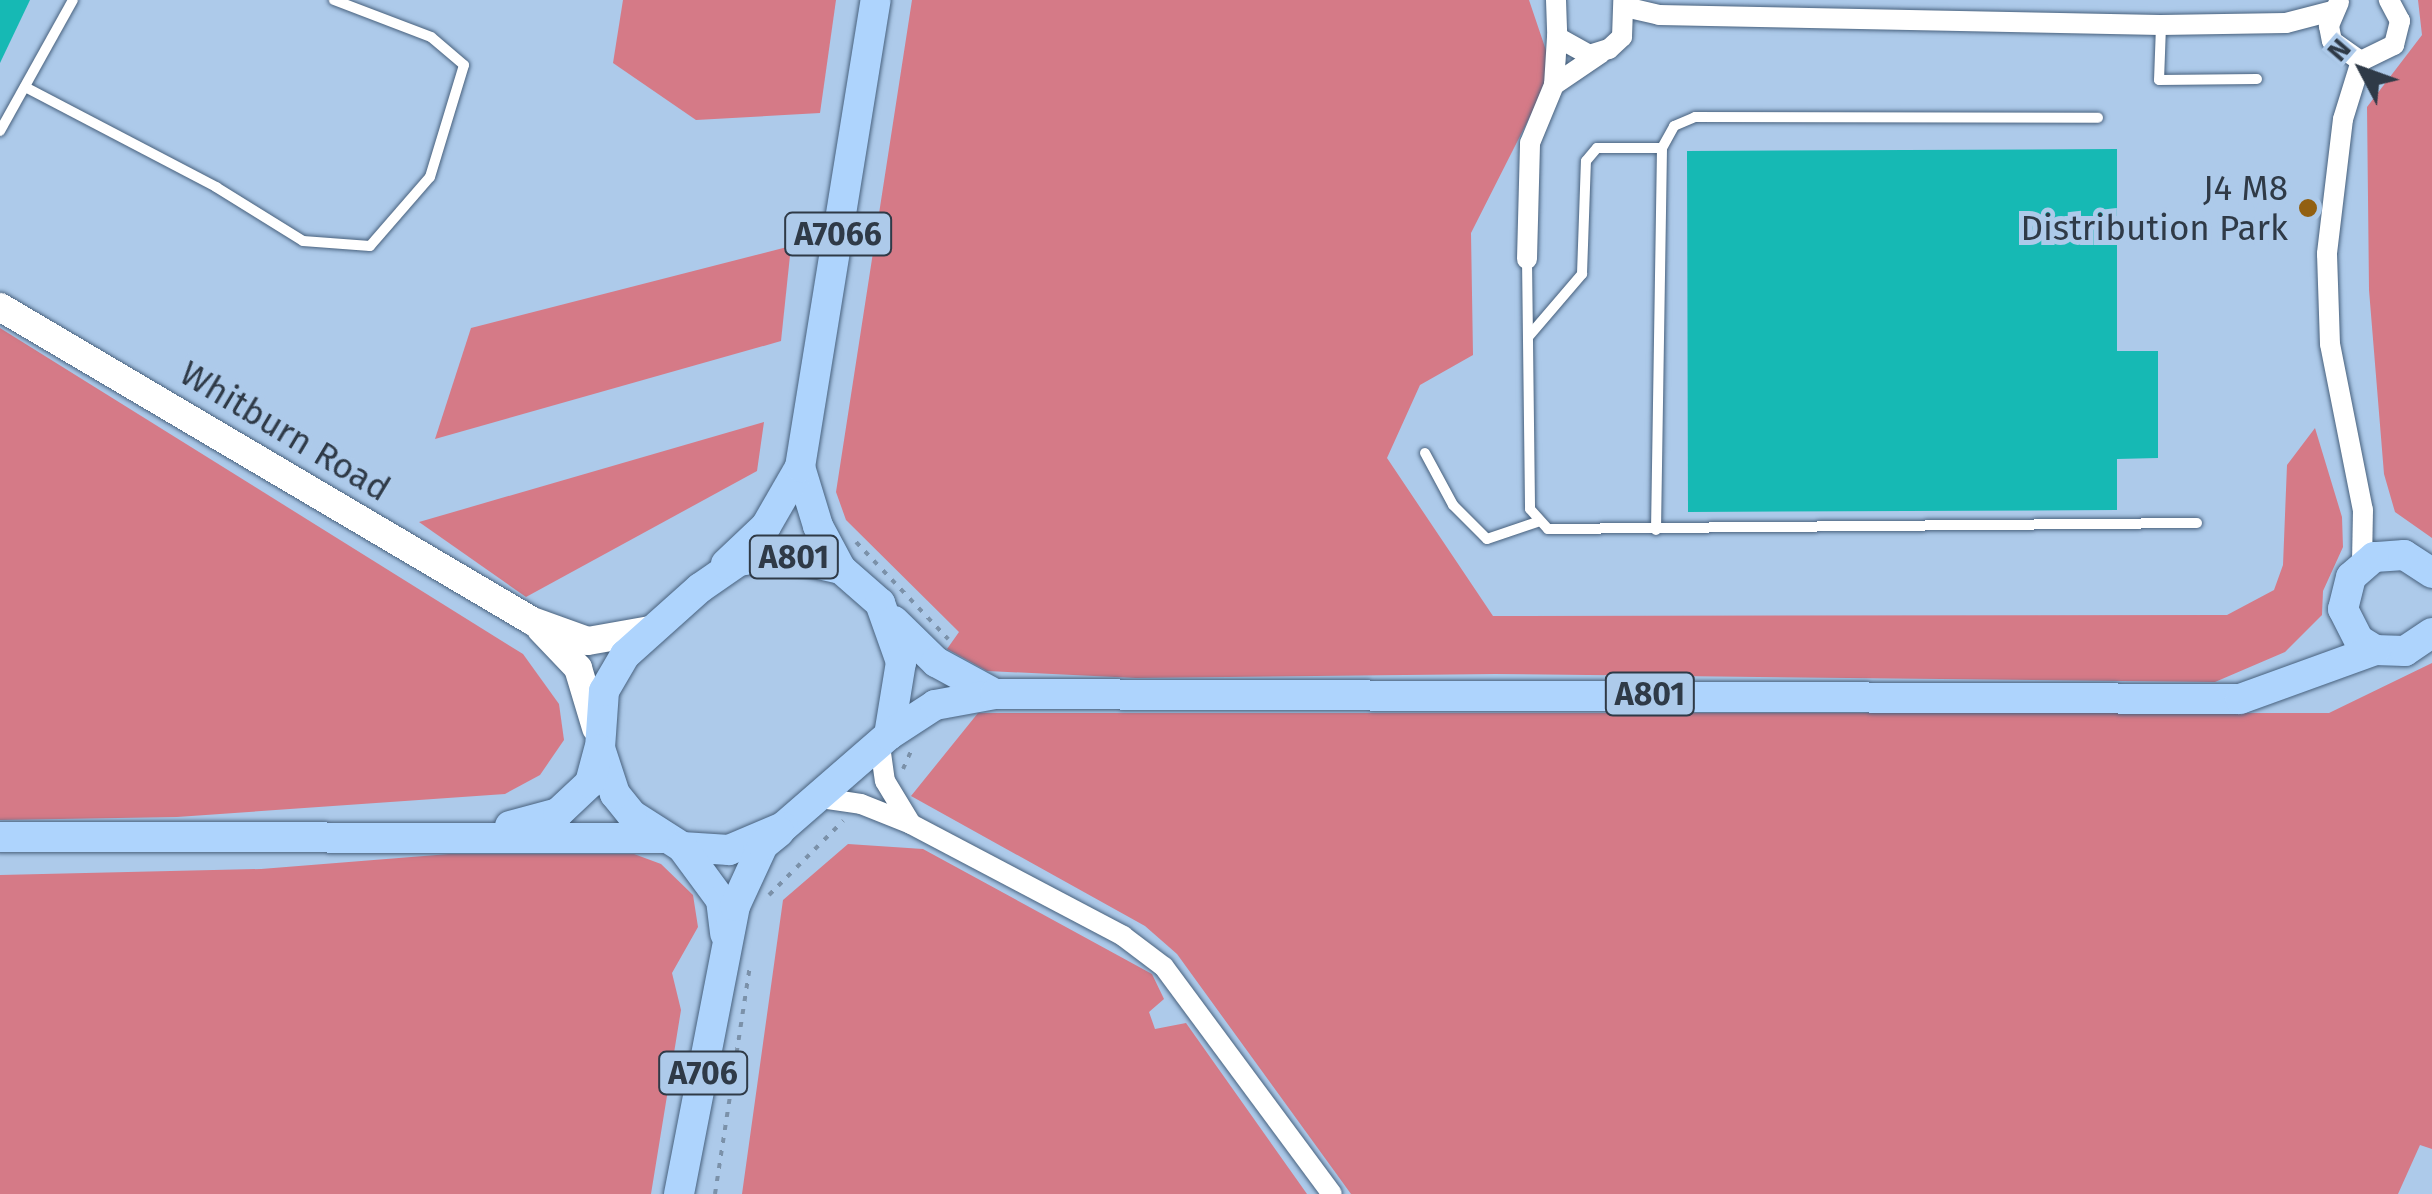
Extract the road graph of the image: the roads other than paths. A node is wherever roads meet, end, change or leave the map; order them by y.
1 (74, 0) edge
2 (334, 0) edge
3 (876, 0) edge
4 (1556, 0) edge
5 (2389, 0) edge
6 (1624, 3) edge
7 (2336, 5) edge
8 (1660, 16) junction
9 (2286, 23) junction
10 (2161, 25) junction
11 (1557, 37) junction
12 (1622, 37) junction
13 (2345, 52) junction
14 (1602, 53) junction
15 (2256, 79) dead end
16 (1554, 85) junction
17 (25, 87) junction
18 (2098, 118) dead end
19 (0, 131) edge
20 (1662, 148) junction
21 (1527, 259) joint
22 (0, 306) edge
23 (1528, 336) junction
24 (1425, 453) dead end
25 (800, 467) junction
26 (1537, 522) junction
27 (2197, 524) dead end
28 (1656, 530) junction
29 (2374, 559) junction
30 (841, 569) junction
31 (2432, 572) edge
32 (700, 588) junction
33 (880, 603) junction
34 (532, 621) junction
35 (2348, 625) junction
36 (650, 630) junction
37 (2431, 635) edge
38 (2375, 650) junction
39 (2300, 676) junction
40 (995, 694) junction
41 (895, 742) junction
42 (599, 743) junction
43 (811, 806) junction
44 (911, 824) junction
45 (463, 834) junction
46 (0, 837) edge
47 (672, 842) junction
48 (739, 957) junction
49 (679, 1194) edge
50 (1332, 1194) edge

1 - 17 lane
2 - 17 lane
3 - 25 main road, A7066
4 - 11 street
5 - 13 street
6 - 8 street
6 - 12 street
7 - 9 street
7 - 13 street
8 - 10 street
8 - 12 street
9 - 10 street
9 - 13 street
10 - 15 lane
11 - 14 street
11 - 16 street
12 - 14 street
13 - 29 street
14 - 16 street
16 - 21 street
17 - 19 lane
18 - 20 lane
20 - 23 lane
20 - 28 lane
21 - 23 lane
22 - 34 main road, Whitburn Road
23 - 26 lane
24 - 26 lane
25 - 30 main road, A7066
25 - 32 main road, A7066
26 - 28 lane
27 - 28 lane
29 - 31 main road
29 - 35 main road
30 - 32 main road, A801
30 - 33 main road, A801
32 - 36 main road, A801
33 - 40 main road, A801
33 - 41 main road, A801
34 - 36 main road, Whitburn Road
34 - 42 main road, Whitburn Road
35 - 38 main road
35 - 39 main road, A801
36 - 42 main road, A801
37 - 38 main road, A801
38 - 39 main road, A801
39 - 40 main road, A801
40 - 41 main road, A801
41 - 43 main road, A801
41 - 44 street
42 - 45 main road, A801
42 - 47 main road, A801
43 - 44 street
43 - 47 main road, A801
43 - 48 main road, A706
44 - 50 street
45 - 46 main road, A801
45 - 47 main road, A801
47 - 48 main road, A706
48 - 49 main road, A706

